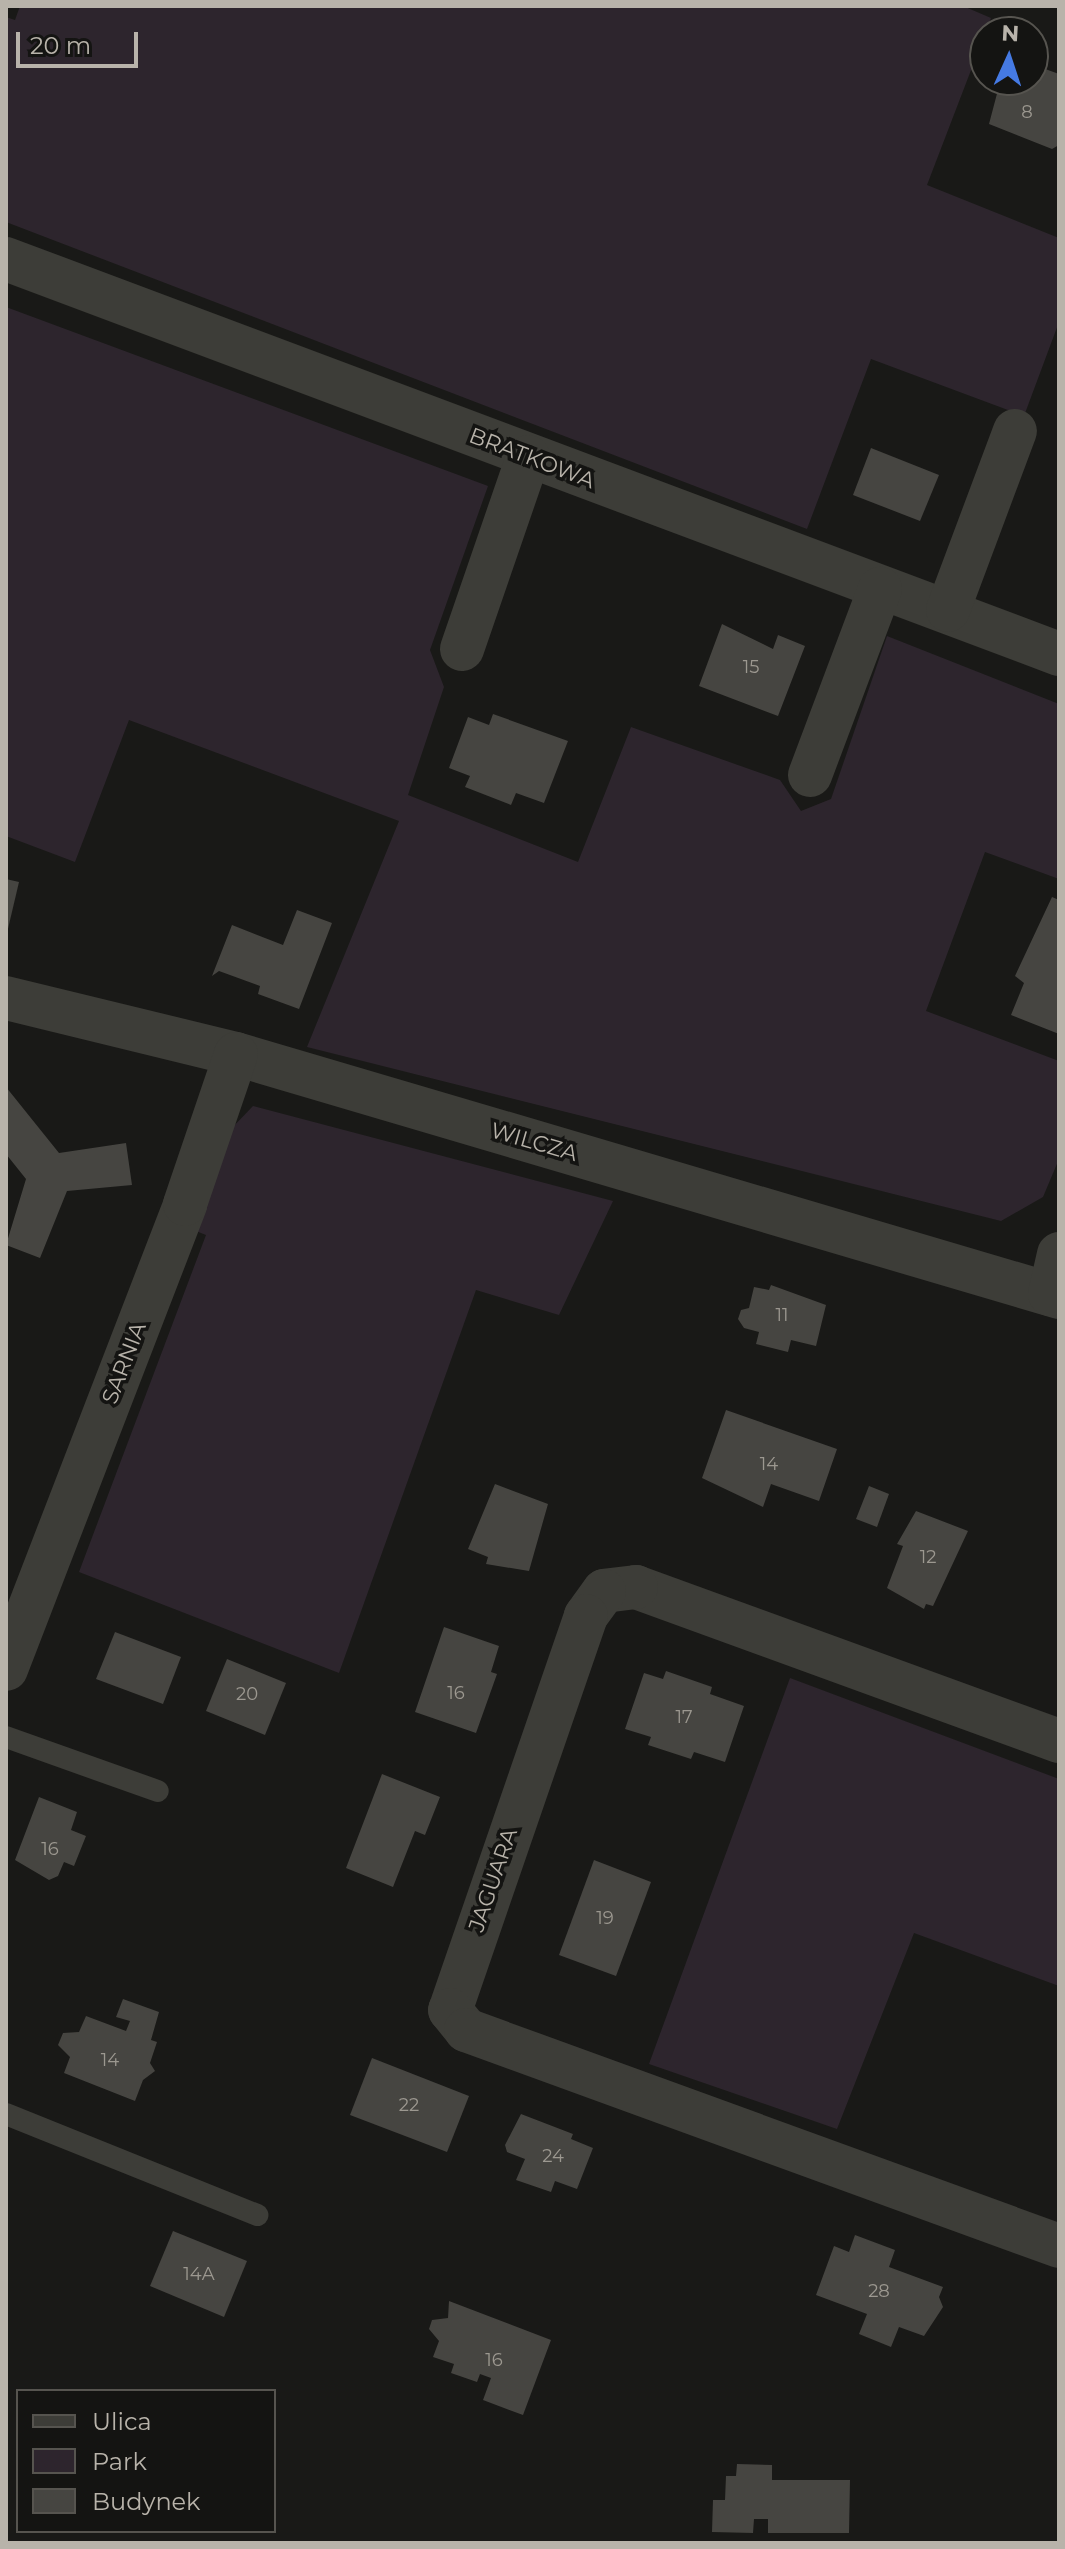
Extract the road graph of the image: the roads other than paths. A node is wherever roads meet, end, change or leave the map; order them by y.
1 (6, 259) edge
2 (1015, 431) dead end
3 (528, 457) junction
4 (880, 589) junction
5 (948, 610) junction
6 (462, 649) dead end
7 (1059, 654) edge
8 (810, 775) dead end
9 (6, 998) edge
10 (236, 1054) junction
11 (1056, 1282) edge
12 (6, 1669) edge
13 (6, 1737) edge
14 (1059, 1741) edge
15 (158, 1791) dead end
16 (6, 2114) edge
17 (257, 2215) dead end
18 (1059, 2246) edge

1 - 3 street, BRATKOWA
2 - 5 street
3 - 4 street, BRATKOWA
3 - 6 street
4 - 5 street, BRATKOWA
4 - 8 street
5 - 7 street, BRATKOWA
9 - 10 street, WILCZA
10 - 11 street, WILCZA
10 - 12 street, SARNIA
13 - 15 lane
14 - 18 street, JAGUARA
16 - 17 lane

